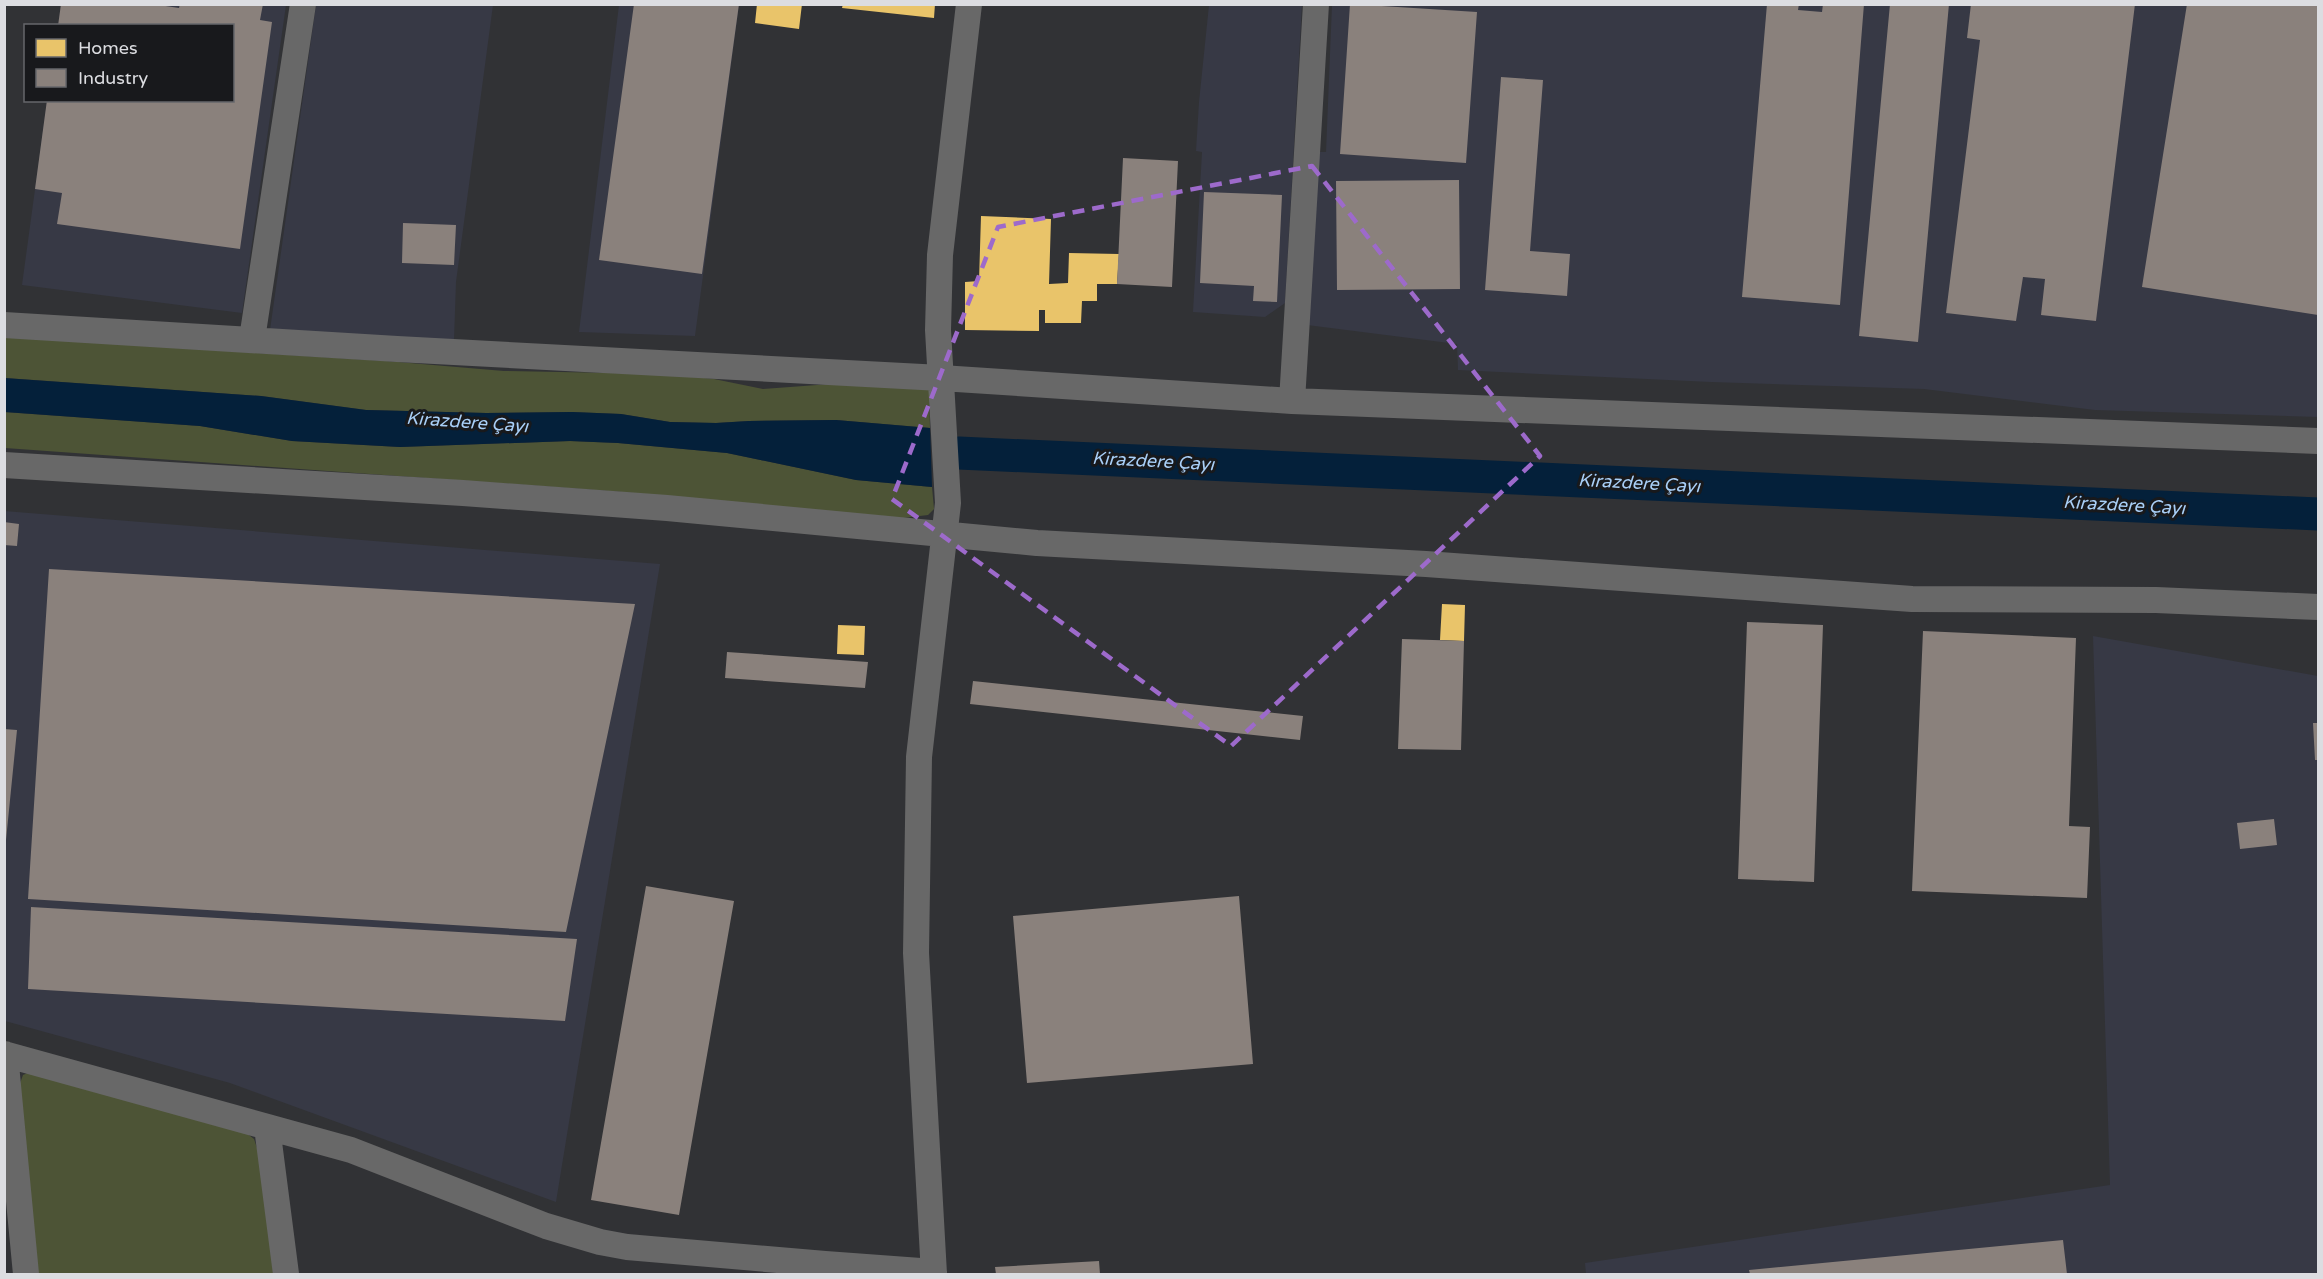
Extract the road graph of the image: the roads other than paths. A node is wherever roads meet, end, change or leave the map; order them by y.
1 (303, 4) edge
2 (969, 4) edge
3 (1316, 4) edge
4 (4, 325) edge
5 (252, 339) junction
6 (941, 378) junction
7 (1292, 400) junction
8 (2319, 441) edge
9 (4, 465) edge
10 (946, 534) junction
11 (2319, 607) edge
12 (5, 1054) edge
13 (267, 1127) junction
14 (9, 1136) edge
15 (934, 1273) edge
16 (27, 1275) edge
17 (286, 1275) edge

1 - 5 street
2 - 6 street
3 - 7 street
4 - 5 street
5 - 6 street
6 - 7 street
6 - 10 street
7 - 8 street
9 - 10 street
10 - 11 street
10 - 15 street
12 - 13 street
12 - 14 street
13 - 15 street
13 - 17 street
14 - 16 street

